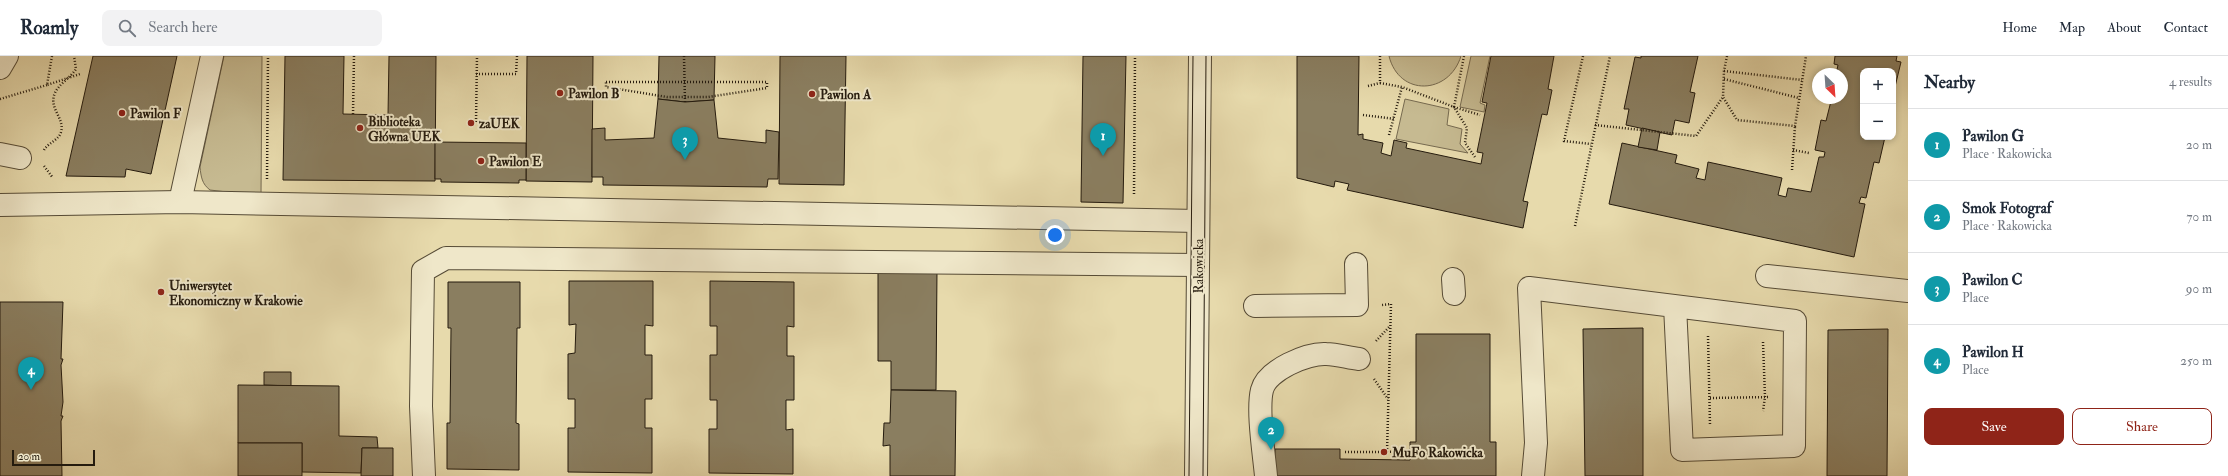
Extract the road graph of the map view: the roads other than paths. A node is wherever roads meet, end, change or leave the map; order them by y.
1 (7, 56) edge
2 (212, 56) edge
3 (1200, 56) edge
4 (0, 68) edge
5 (180, 202) junction
6 (0, 205) edge
7 (1198, 220) junction
8 (1356, 264) dead end
9 (1198, 265) junction
10 (1767, 276) dead end
11 (1908, 291) edge
12 (1255, 306) dead end
13 (1675, 306) junction
14 (1360, 359) dead end
15 (424, 476) edge
16 (1196, 476) edge
17 (1266, 476) edge
18 (1533, 476) edge

1 - 4 street
2 - 5 street
3 - 7 street, Rakowicka
5 - 6 street
5 - 7 street
7 - 9 street, Rakowicka
8 - 12 street
9 - 15 street
9 - 16 street, Rakowicka
10 - 11 street
13 - 13 street
13 - 18 street
14 - 17 street

